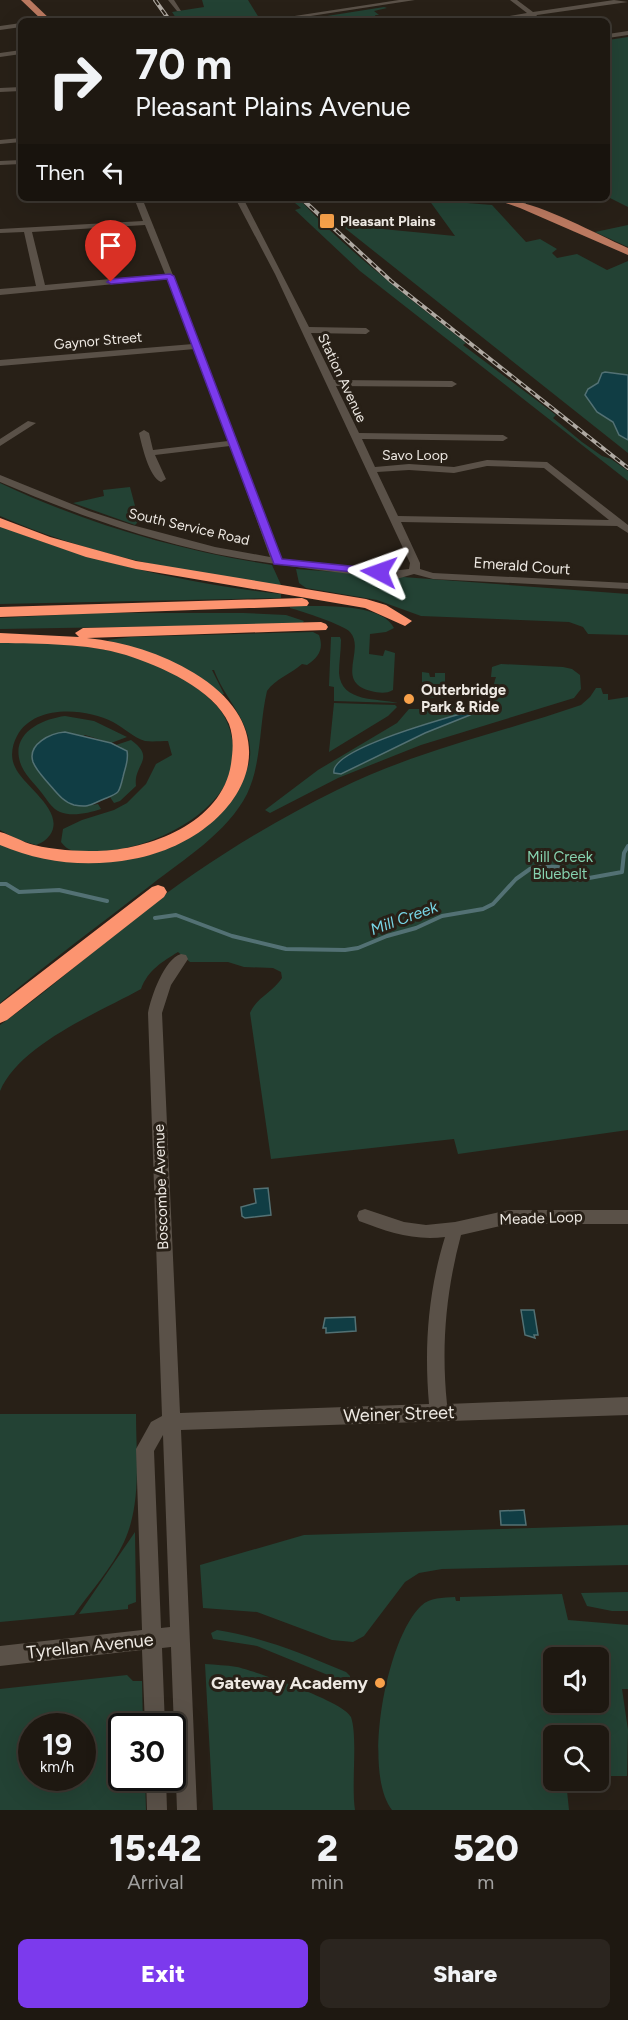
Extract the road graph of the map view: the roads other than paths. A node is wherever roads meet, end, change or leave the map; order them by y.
1 (24, 0) edge
2 (171, 0) edge
3 (412, 0) edge
4 (513, 0) edge
5 (627, 0) edge
6 (378, 2) edge
7 (179, 10) dead end
8 (531, 13) junction
9 (317, 14) junction
10 (45, 18) edge
11 (286, 18) edge
12 (321, 18) edge
13 (501, 18) edge
14 (538, 18) edge
15 (18, 25) edge
16 (0, 28) edge
17 (628, 33) edge
18 (610, 36) edge
19 (18, 52) edge
20 (0, 55) edge
21 (18, 89) edge
22 (0, 90) edge
23 (18, 140) edge
24 (0, 142) edge
25 (18, 162) edge
26 (0, 163) edge
27 (139, 201) edge
28 (240, 201) edge
29 (521, 202) edge
30 (147, 223) junction
31 (28, 230) junction
32 (0, 231) edge
33 (628, 252) edge
34 (170, 276) junction
35 (41, 288) junction
36 (0, 292) edge
37 (304, 330) junction
38 (366, 331) dead end
39 (198, 346) junction
40 (0, 363) edge
41 (330, 384) junction
42 (452, 384) dead end
43 (31, 423) dead end
44 (144, 433) dead end
45 (355, 436) junction
46 (503, 438) dead end
47 (234, 442) junction
48 (0, 443) edge
49 (149, 453) junction
50 (371, 471) junction
51 (0, 478) edge
52 (161, 478) dead end
53 (394, 519) junction
54 (0, 522) edge
55 (618, 523) junction
56 (628, 530) edge
57 (278, 562) junction
58 (414, 571) junction
59 (628, 586) edge
60 (117, 609) junction
61 (0, 612) edge
62 (0, 638) edge
63 (0, 838) edge
64 (158, 892) dead end
65 (181, 959) dead end
66 (0, 1015) edge
67 (365, 1216) dead end
68 (628, 1217) edge
69 (455, 1229) junction
70 (628, 1406) edge
71 (439, 1413) junction
72 (170, 1422) junction
73 (179, 1636) junction
74 (152, 1640) junction
75 (0, 1656) edge
76 (155, 1713) edge
77 (156, 1791) edge
78 (157, 1810) edge
79 (186, 1810) edge

1 - 10 main road
2 - 7 street
3 - 6 street
4 - 8 street
5 - 8 street
6 - 9 street
8 - 13 street
8 - 14 street
9 - 11 street
9 - 12 street
15 - 16 street
17 - 18 street
19 - 20 street
21 - 22 street
23 - 24 street
25 - 26 street
27 - 30 street
28 - 37 street, Station Avenue
29 - 33 main road
30 - 31 street
30 - 34 street
31 - 32 street
31 - 35 street
34 - 35 street
34 - 39 street
35 - 36 street
37 - 38 street
37 - 41 street, Station Avenue
39 - 40 street, Gaynor Street
39 - 47 street
41 - 42 street
41 - 45 street, Station Avenue
43 - 48 street
44 - 49 street
45 - 46 street
45 - 50 street, Station Avenue
47 - 49 street
47 - 57 street
49 - 52 street
50 - 53 street, Station Avenue
50 - 55 street, Savo Loop
51 - 57 street, South Service Road
53 - 55 street
53 - 58 street, Station Avenue
54 - 60 highway
55 - 56 street, Savo Loop
57 - 58 street, South Service Road
58 - 59 street, Emerald Court
60 - 61 highway
60 - 62 highway
62 - 63 highway
64 - 66 highway
65 - 72 street, Boscombe Avenue
67 - 69 street, Meade Loop
68 - 69 street, Meade Loop
69 - 71 street
70 - 71 street, Weiner Street
71 - 72 street, Weiner Street
72 - 73 street, Boscombe Avenue
72 - 74 street
73 - 74 street, Tyrellan Avenue
73 - 79 street, Boscombe Avenue
74 - 75 street, Tyrellan Avenue
74 - 76 street
77 - 78 street

